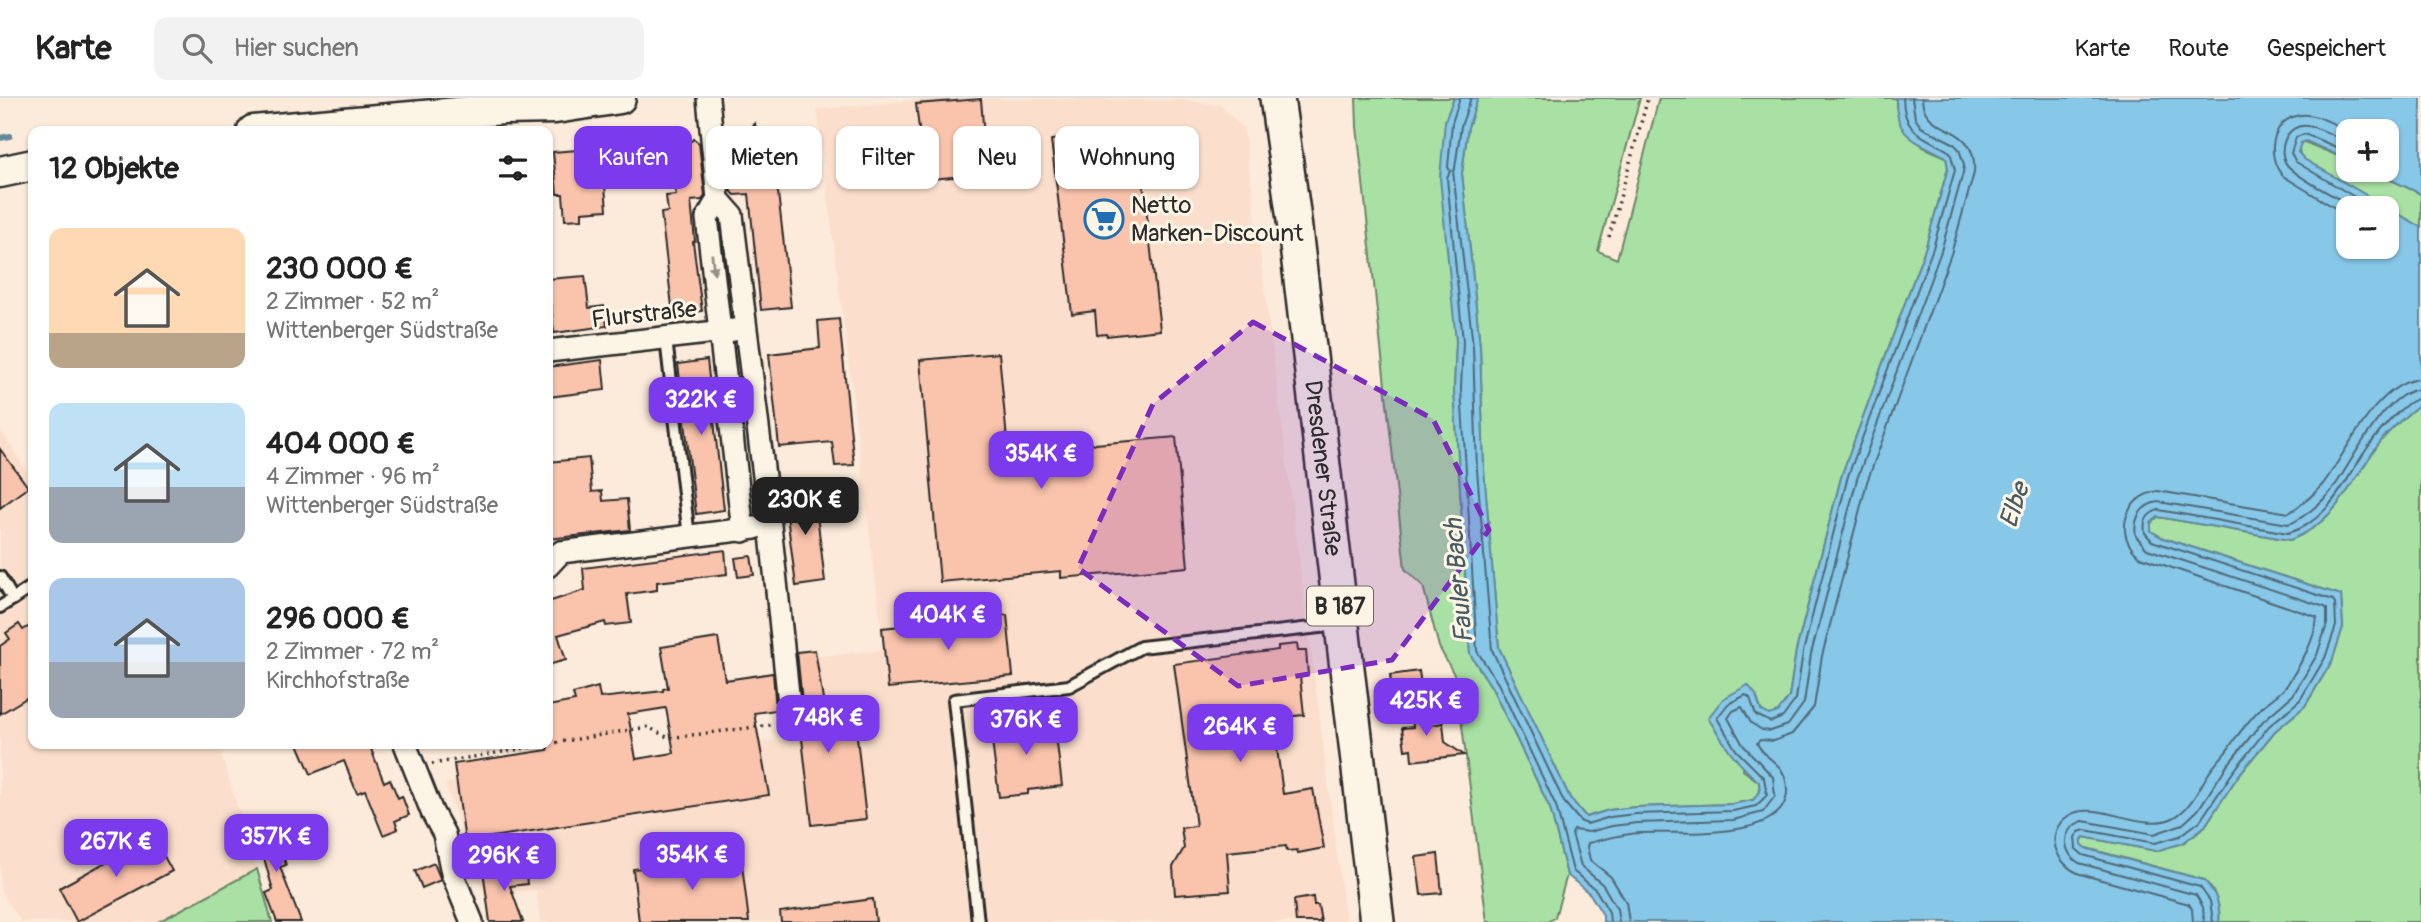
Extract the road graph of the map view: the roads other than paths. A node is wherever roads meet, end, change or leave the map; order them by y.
1 (621, 98) edge
2 (708, 98) edge
3 (1277, 98) edge
4 (503, 104) edge
5 (299, 126) edge
6 (28, 166) edge
7 (0, 172) edge
8 (718, 199) junction
9 (746, 328) junction
10 (720, 332) junction
11 (666, 339) junction
12 (553, 350) edge
13 (770, 525) junction
14 (743, 531) junction
15 (689, 537) junction
16 (553, 561) edge
17 (0, 577) edge
18 (28, 589) edge
19 (13, 598) junction
20 (0, 607) edge
21 (1342, 624) junction
22 (791, 722) road end
23 (407, 749) edge
24 (472, 922) edge
25 (978, 922) edge
26 (1377, 922) edge

1 - 4 main road
2 - 8 street
3 - 21 main road, Dresdener Straße / B 187
4 - 5 main road
6 - 7 main road
8 - 9 street
8 -> 10 street
9 - 10 street, Flurstraße
9 - 13 street
10 - 11 street, Flurstraße
10 - 14 street
11 - 12 street, Flurstraße
11 - 15 lane
13 - 14 street
13 - 22 street
14 - 15 street
15 - 16 street
17 - 19 lane
18 - 19 lane
19 - 20 lane
21 - 25 lane
21 - 26 main road, Dresdener Straße / B 187
23 - 24 street

